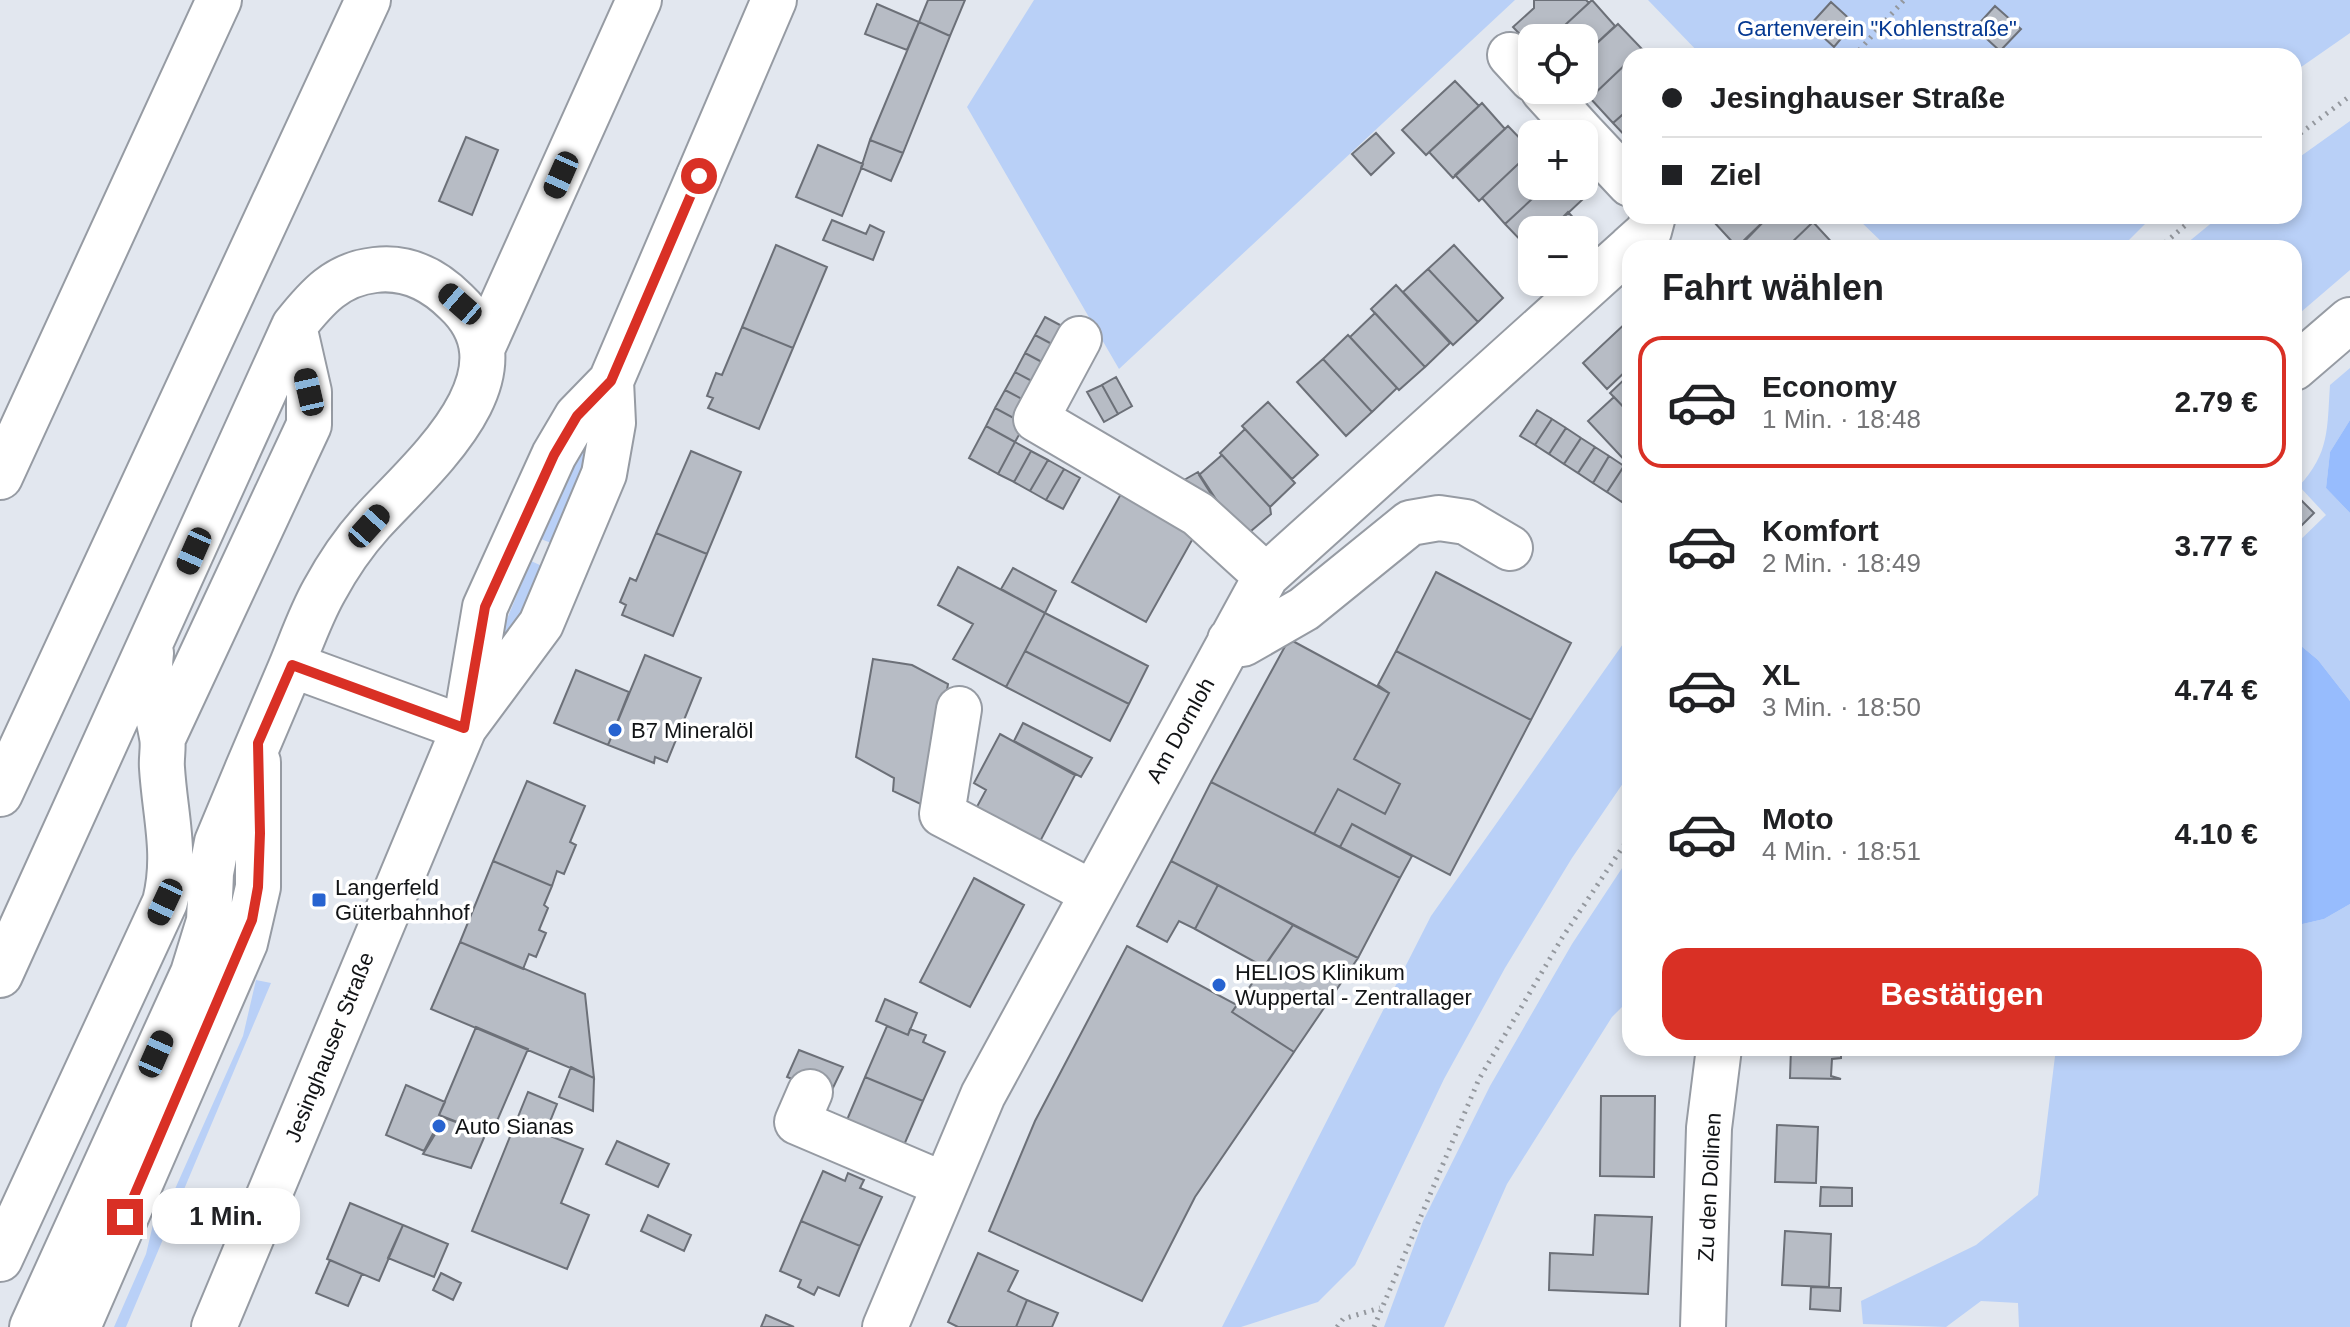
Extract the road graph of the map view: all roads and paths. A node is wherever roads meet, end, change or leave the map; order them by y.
1 (219, 0) edge
2 (368, 0) edge
3 (639, 0) edge
4 (774, 0) edge
5 (1904, 0) edge
6 (1861, 48) edge
7 (2350, 96) edge
8 (1556, 104) edge
9 (1571, 120) edge
10 (2302, 132) edge
11 (1598, 149) edge
12 (1622, 175) edge
13 (1651, 224) edge
14 (2187, 224) edge
15 (1639, 240) edge
16 (2168, 240) edge
17 (1622, 255) edge
18 (2350, 320) edge
19 (294, 326) junction
20 (1079, 339) dead end
21 (482, 349) junction
22 (2302, 361) edge
23 (611, 381) junction
24 (0, 477) edge
25 (1510, 548) dead end
26 (1266, 576) junction
27 (1230, 640) junction
28 (153, 642) junction
29 (292, 665) junction
30 (959, 709) dead end
31 (464, 728) junction
32 (163, 738) junction
33 (258, 743) junction
34 (0, 794) edge
35 (1622, 848) edge
36 (1091, 892) junction
37 (0, 975) edge
38 (1718, 1056) edge
39 (810, 1092) dead end
40 (945, 1185) junction
41 (0, 1259) edge
42 (1380, 1308) junction
43 (216, 1326) edge
44 (32, 1327) edge
45 (78, 1327) edge
46 (885, 1327) edge
47 (1337, 1327) edge
48 (1374, 1327) edge
49 (1703, 1327) edge

1 - 24 street
2 - 34 street
3 - 21 street
4 - 23 street, Jesinghauser Straße
5 - 6 path
7 - 10 path
8 - 9 street
11 - 12 street
13 - 15 street, Am Dornloh
14 - 16 path
17 - 26 street, Am Dornloh
18 - 22 street
19 - 21 street
19 - 28 street
19 - 32 street
20 - 26 street
21 - 29 street
23 - 31 street, Jesinghauser Straße
23 - 31 street, Jesinghauser Straße
25 - 27 street
26 - 27 street, Am Dornloh
27 - 36 street, Am Dornloh
28 - 32 street
28 - 37 street
29 - 31 street
29 - 33 street
30 - 36 street
31 - 43 street, Jesinghauser Straße
32 - 41 street
33 - 44 street
33 - 45 street
35 - 42 path
36 - 40 street, Am Dornloh
38 - 49 street, Zu den Dolinen
39 - 40 street
40 - 46 street, Am Dornloh
42 - 47 path
42 - 48 path

